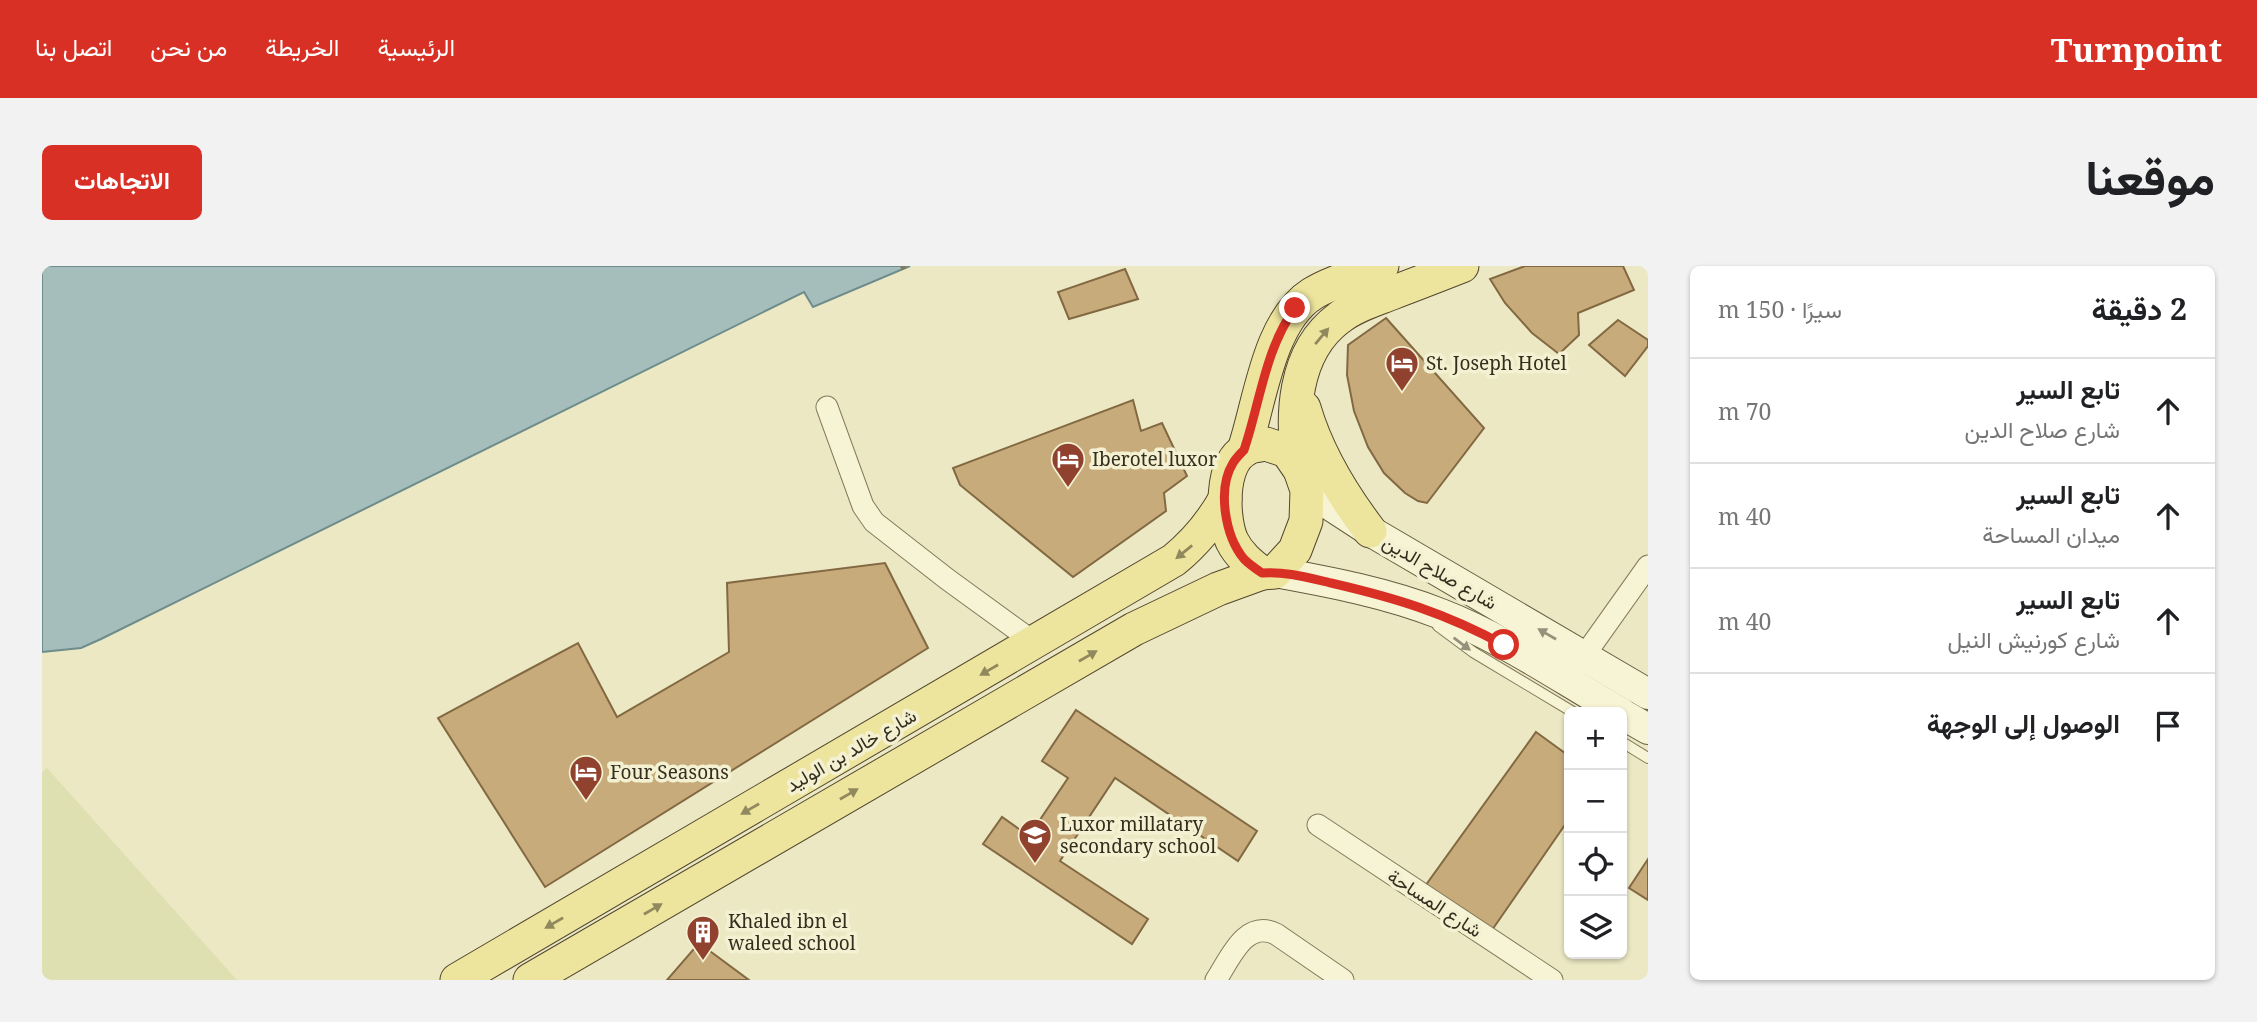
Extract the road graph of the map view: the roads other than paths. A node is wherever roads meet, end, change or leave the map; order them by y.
1 (1382, 266) edge
2 (1462, 266) edge
3 (1298, 385) junction
4 (827, 407) dead end
5 (1244, 450) junction
6 (1303, 480) junction
7 (1225, 499) junction
8 (1370, 531) junction
9 (1648, 565) edge
10 (1268, 572) junction
11 (1408, 603) junction
12 (1035, 643) junction
13 (1584, 656) junction
14 (1648, 694) edge
15 (1565, 707) edge
16 (1610, 707) edge
17 (1627, 717) edge
18 (1648, 729) edge
19 (1627, 745) edge
20 (1648, 758) edge
21 (1318, 825) dead end
22 (457, 980) edge
23 (530, 980) edge
24 (1216, 980) edge
25 (1343, 980) edge
26 (1552, 980) edge

1 - 5 main road
3 -> 2 main road
3 - 6 main road
3 - 8 main road
4 - 12 street
5 - 6 main road
5 - 7 main road
6 - 8 main road, شارع صلاح الدين
6 - 10 main road
7 - 10 main road
7 -> 12 main road, شارع خالد بن الوليد
13 -> 8 main road, شارع صلاح الدين
9 - 13 street
10 - 11 main road, شارع صلاح الدين
23 -> 10 main road, شارع خالد بن الوليد
11 -> 15 lane
11 - 16 main road, شارع صلاح الدين
12 -> 22 main road, شارع خالد بن الوليد
13 - 14 main road, شارع صلاح الدين
17 - 18 main road, شارع صلاح الدين
19 - 20 lane
21 - 26 street, شارع المساحة
24 - 25 street

